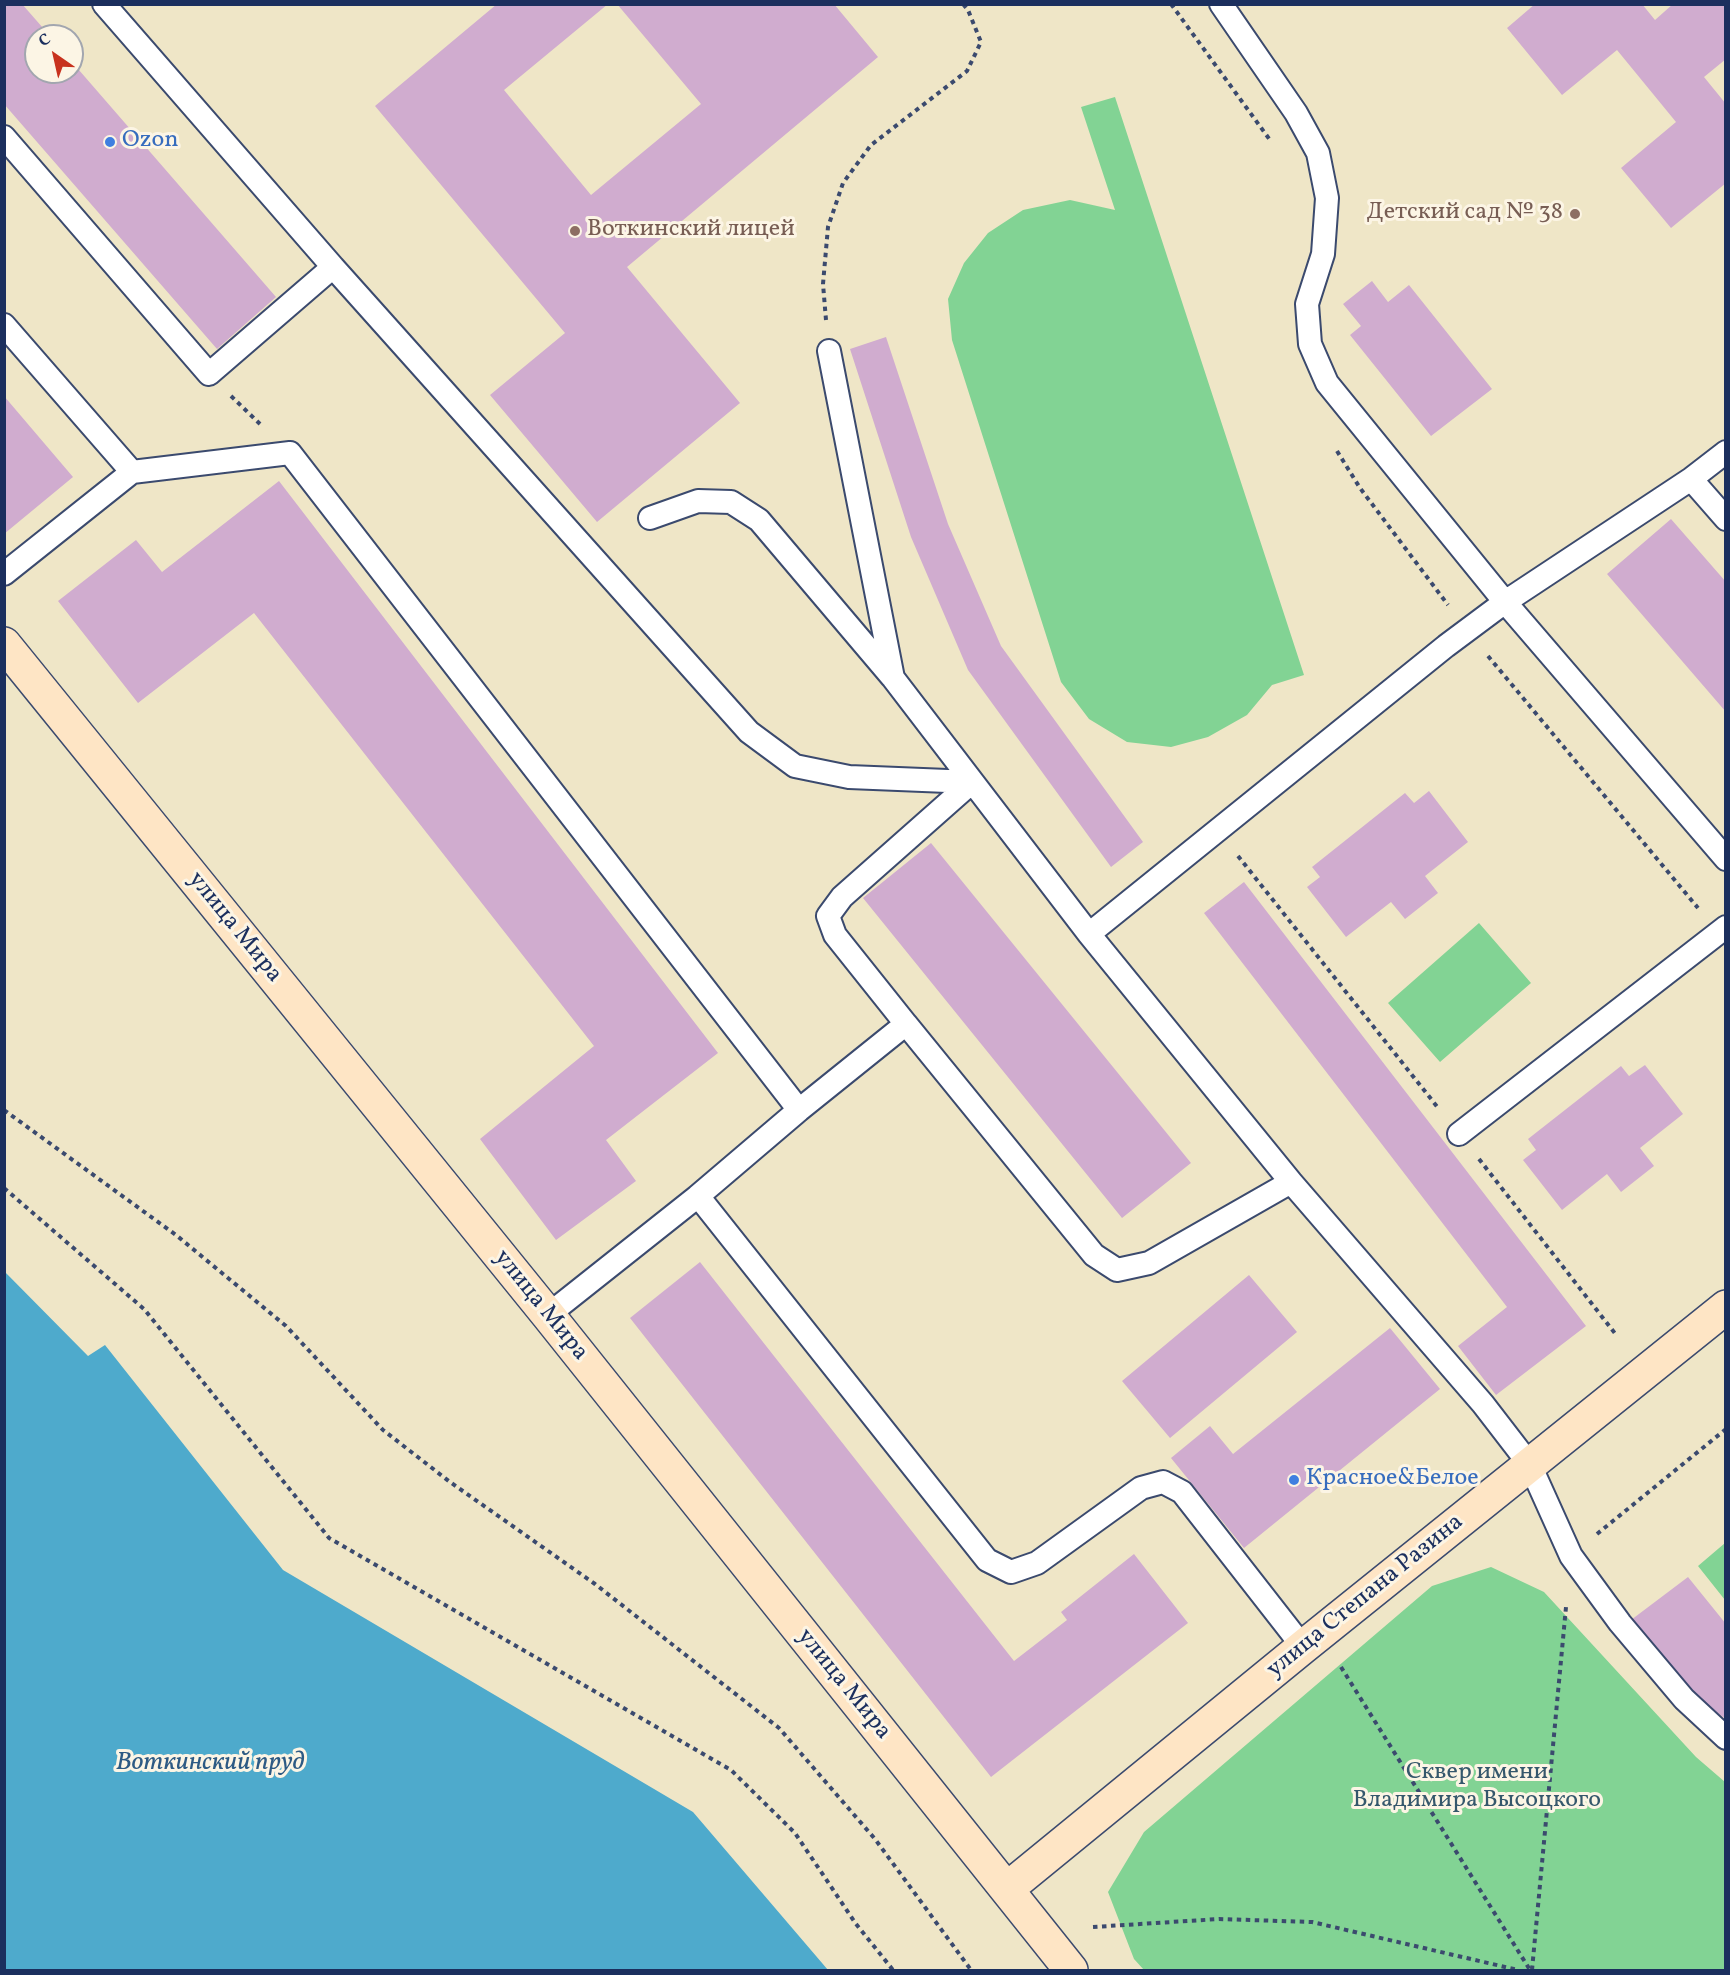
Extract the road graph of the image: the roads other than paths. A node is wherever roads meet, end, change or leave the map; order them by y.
1 (104, 4) edge
2 (1221, 4) edge
3 (4, 137) edge
4 (333, 267) junction
5 (4, 325) edge
6 (829, 351) road end
7 (1725, 452) edge
8 (132, 472) junction
9 (1691, 479) junction
10 (650, 518) dead end
11 (1725, 519) edge
12 (4, 574) edge
13 (1505, 603) junction
14 (4, 644) edge
15 (893, 678) junction
16 (972, 782) junction
17 (1725, 859) edge
18 (1725, 927) edge
19 (1089, 934) junction
20 (906, 1024) junction
21 (799, 1110) junction
22 (1459, 1134) road end
23 (1291, 1182) junction
24 (698, 1196) junction
25 (1725, 1307) edge
26 (548, 1315) junction
27 (1530, 1465) junction
28 (1303, 1647) junction
29 (1725, 1738) edge
30 (1007, 1889) junction
31 (1071, 1971) edge

1 - 4 lane
2 - 13 lane
3 - 4 lane
4 - 16 lane
5 - 8 lane
6 - 15 lane
7 - 9 lane
8 - 12 lane
8 - 21 lane
9 - 11 lane
9 - 13 lane
10 - 15 lane
13 - 17 lane
13 - 19 lane
14 - 26 main road, улица Мира
15 - 16 lane
16 - 19 lane
16 - 20 lane
18 - 22 lane
19 - 23 lane
20 - 21 lane
20 - 23 lane
21 - 24 lane
23 - 27 lane
24 - 26 lane
24 - 28 lane
25 - 27 main road, улица Степана Разина
26 - 30 main road, улица Мира
27 - 28 main road, улица Степана Разина
27 - 29 lane
28 - 30 main road, улица Степана Разина
30 - 31 main road, улица Мира

